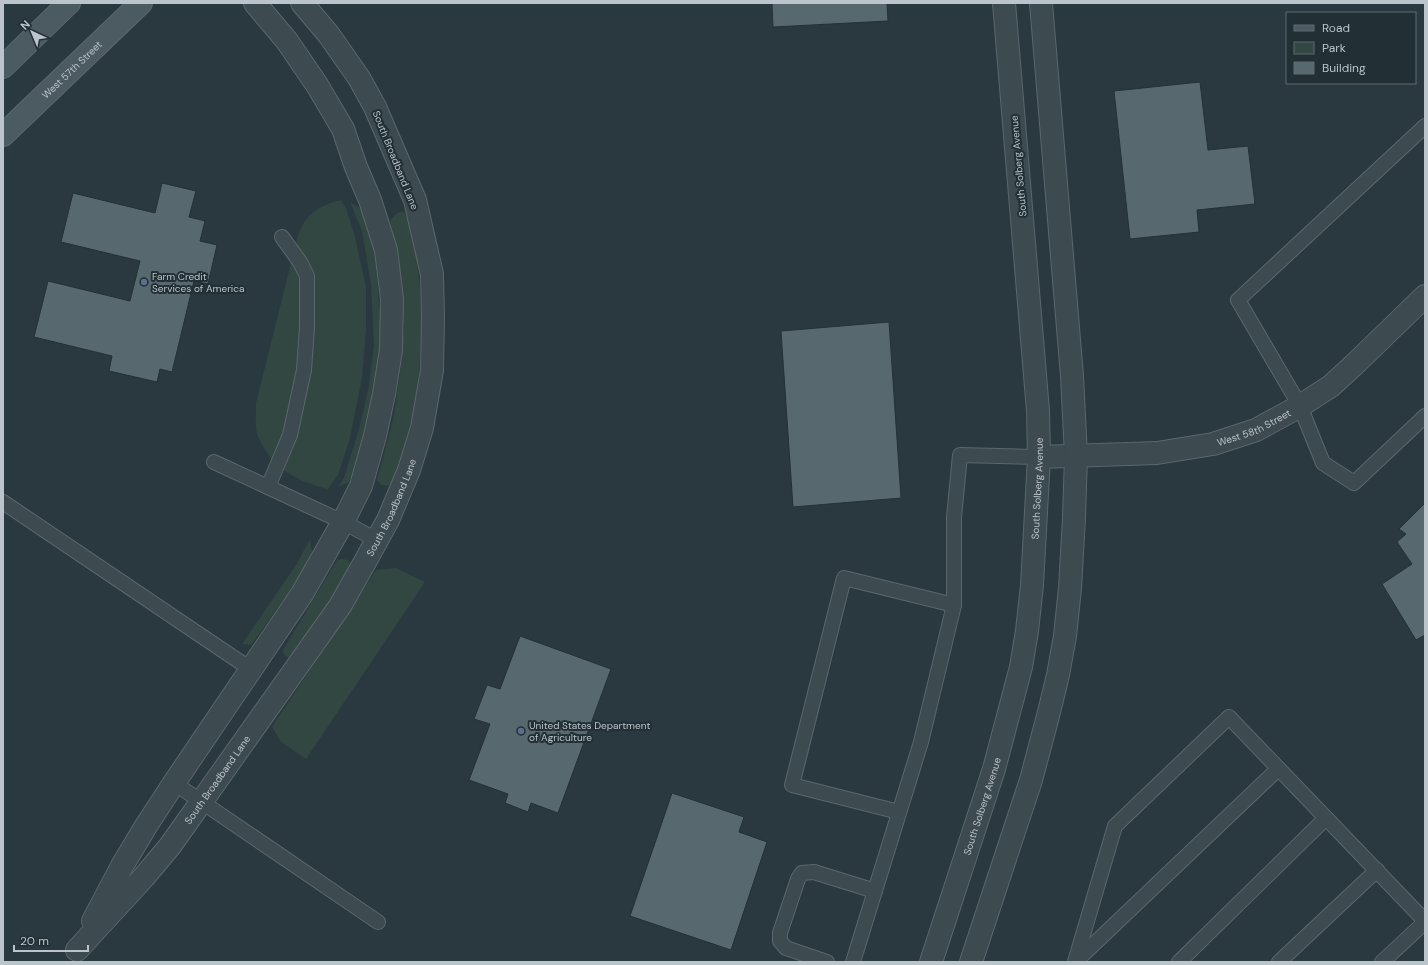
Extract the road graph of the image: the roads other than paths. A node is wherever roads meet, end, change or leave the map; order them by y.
1 (69, 3) edge
2 (142, 3) edge
3 (255, 3) edge
4 (302, 3) edge
5 (1004, 3) edge
6 (1041, 3) edge
7 (3, 67) edge
8 (1425, 126) edge
9 (3, 136) edge
10 (282, 237) dead end
11 (1425, 296) edge
12 (1300, 406) junction
13 (1425, 416) edge
14 (1039, 456) junction
15 (1076, 456) junction
16 (214, 462) dead end
17 (268, 487) junction
18 (3, 502) edge
19 (343, 522) junction
20 (377, 540) junction
21 (954, 605) junction
22 (252, 670) junction
23 (1278, 769) junction
24 (174, 783) junction
25 (201, 801) junction
26 (899, 812) junction
27 (1326, 818) junction
28 (1377, 870) junction
29 (875, 892) junction
30 (1425, 921) edge
31 (378, 922) dead end
32 (73, 956) edge
33 (827, 962) edge
34 (853, 962) edge
35 (931, 962) edge
36 (971, 962) edge
37 (1075, 962) edge
38 (1179, 962) edge
39 (1279, 962) edge
40 (1382, 962) edge

1 - 7 main road
2 - 9 main road, West 57th Street
3 - 19 street, South Broadband Lane
4 - 20 street, South Broadband Lane
5 - 14 street, South Solberg Avenue
6 - 15 street
8 - 12 lane
10 - 17 lane
11 - 12 street, West 58th Street
12 - 13 lane
12 - 15 street, West 58th Street
14 - 15 street, West 58th Street
14 - 21 lane
14 - 35 street, South Solberg Avenue
15 - 36 street
16 - 17 lane
17 - 19 lane
18 - 22 lane
19 - 20 lane
19 - 22 street, South Broadband Lane
20 - 25 street, South Broadband Lane
21 - 26 lane
21 - 26 lane
22 - 24 street, South Broadband Lane
23 - 27 lane
23 - 37 lane
23 - 37 lane
24 - 25 lane
24 - 32 street, South Broadband Lane
25 - 31 lane
25 - 32 street, South Broadband Lane
26 - 29 lane
27 - 28 lane
27 - 38 lane
28 - 30 lane
28 - 39 lane
29 - 33 lane
29 - 34 lane
30 - 40 lane

